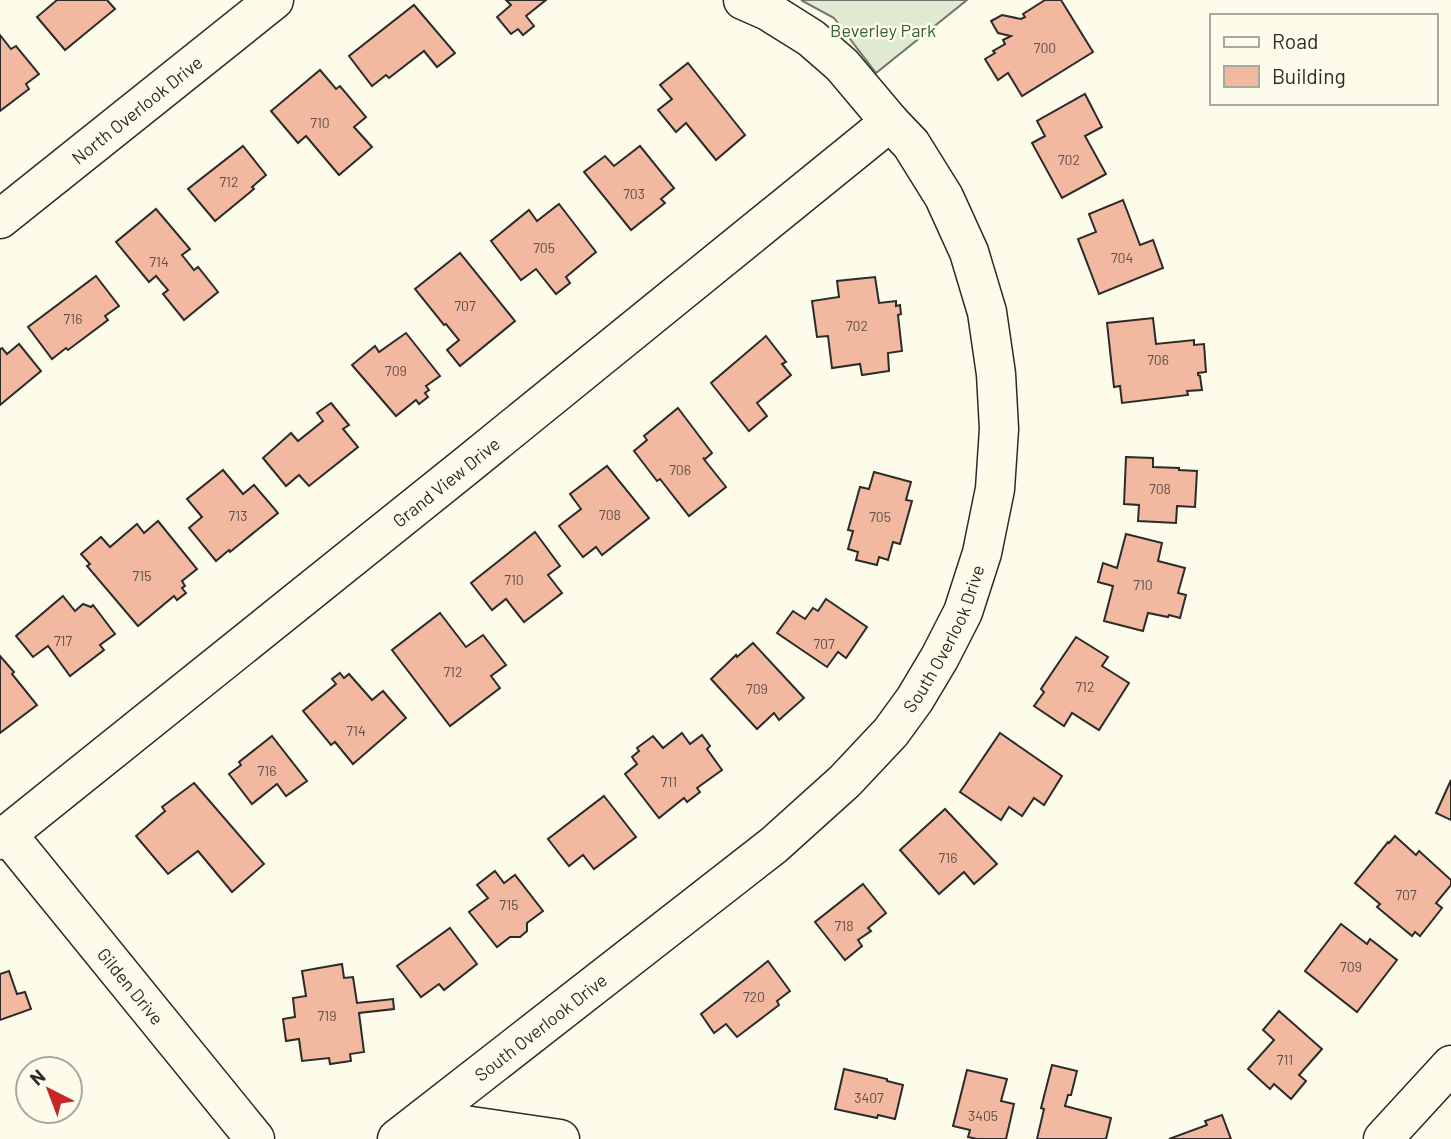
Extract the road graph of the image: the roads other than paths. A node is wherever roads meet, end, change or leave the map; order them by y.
1 (274, 0) edge
2 (743, 0) edge
3 (890, 122) junction
4 (0, 219) edge
5 (4, 837) edge
6 (1451, 1065) edge
7 (410, 1129) edge
8 (255, 1139) edge
9 (559, 1139) edge
10 (1382, 1139) edge

1 - 4 street, North Overlook Drive
2 - 3 street, South Overlook Drive
3 - 5 street, Grand View Drive
3 - 7 street, South Overlook Drive
5 - 8 street, Gilden Drive
6 - 10 street
7 - 9 street

